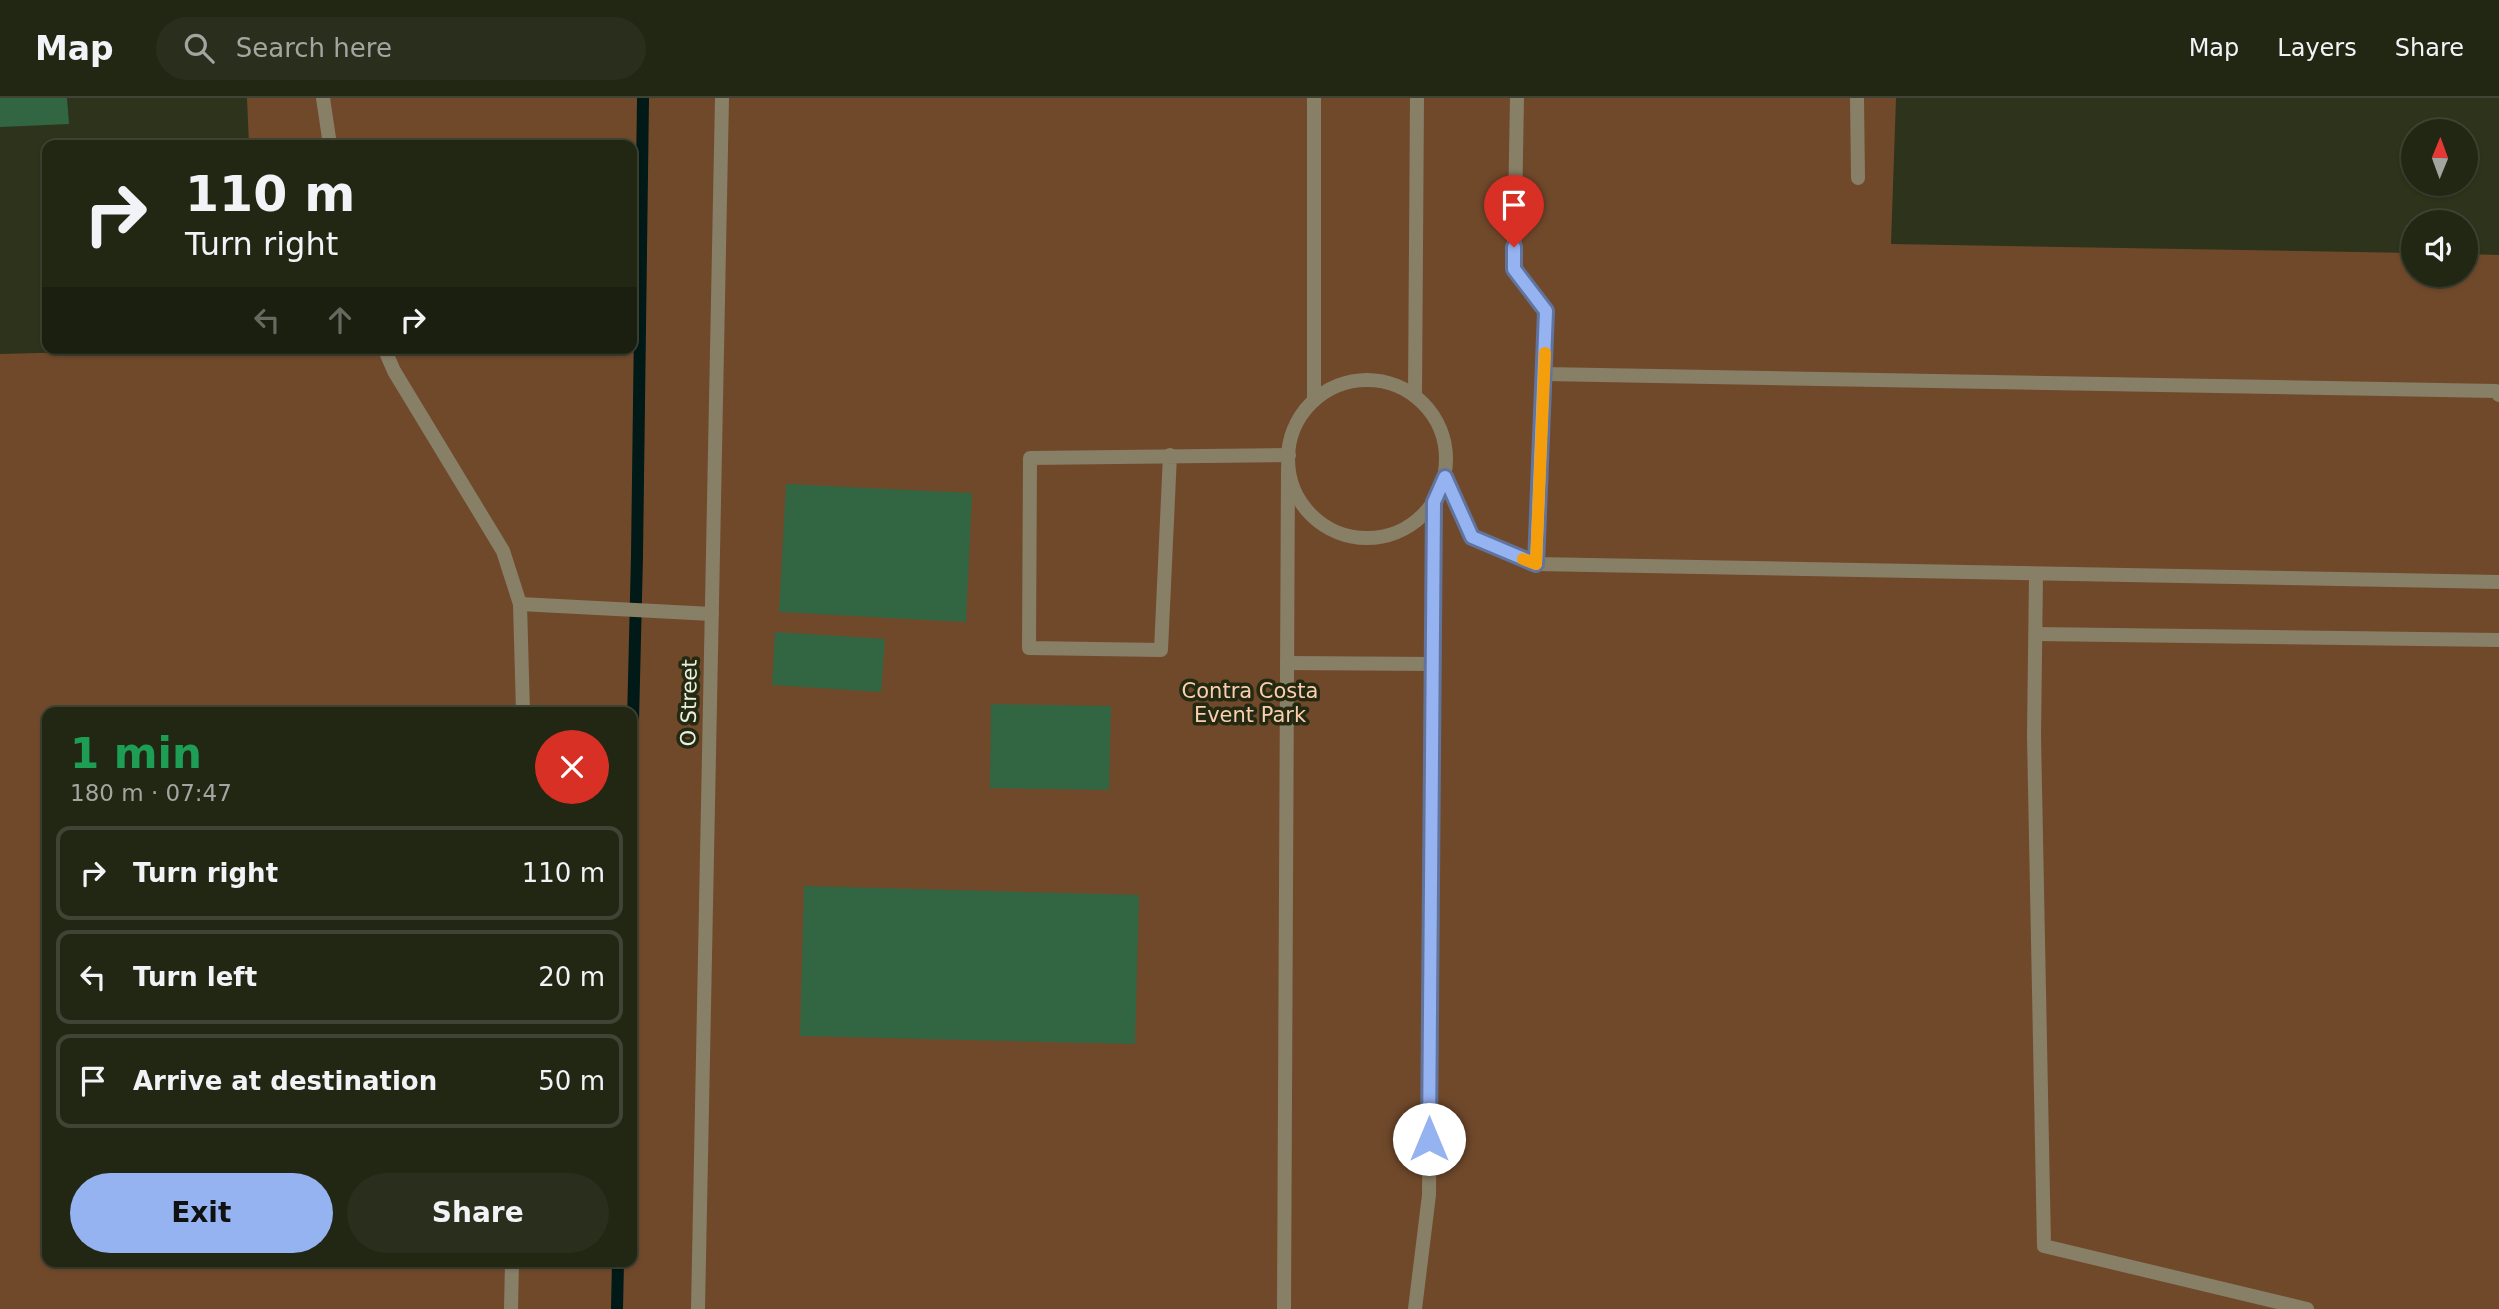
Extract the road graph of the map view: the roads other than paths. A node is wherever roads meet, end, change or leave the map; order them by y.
1 (323, 98) edge
2 (722, 98) edge
3 (1314, 98) edge
4 (1417, 98) edge
5 (1517, 98) edge
6 (1857, 98) edge
7 (329, 140) edge
8 (1858, 178) dead end
9 (387, 354) edge
10 (1544, 374) junction
11 (2499, 395) edge
12 (1415, 397) junction
13 (1314, 399) junction
14 (1170, 455) junction
15 (1288, 462) junction
16 (1445, 477) junction
17 (1434, 502) junction
18 (1536, 564) junction
19 (2036, 574) junction
20 (2499, 582) edge
21 (520, 604) junction
22 (712, 614) junction
23 (2036, 634) junction
24 (2499, 640) edge
25 (1287, 663) junction
26 (1433, 664) junction
27 (523, 707) edge
28 (512, 1267) edge
29 (511, 1309) edge
30 (698, 1309) edge
31 (1284, 1309) edge
32 (1415, 1309) edge
33 (2307, 1309) edge

1 - 7 street
2 - 22 street, O Street
3 - 13 street
4 - 12 street
5 - 10 street
6 - 8 street
9 - 21 street
10 - 11 street
10 - 18 street
12 - 13 street
12 - 16 street
13 - 15 street
14 - 14 street
14 - 15 street
15 - 17 street
15 - 25 street
16 - 17 street
16 - 18 street
17 - 26 street
18 - 19 street
19 - 20 street
19 - 23 street
21 - 22 street
21 - 27 street
22 - 30 street, O Street
23 - 24 street
23 - 33 street
25 - 26 street
25 - 31 street
26 - 32 street
28 - 29 street

